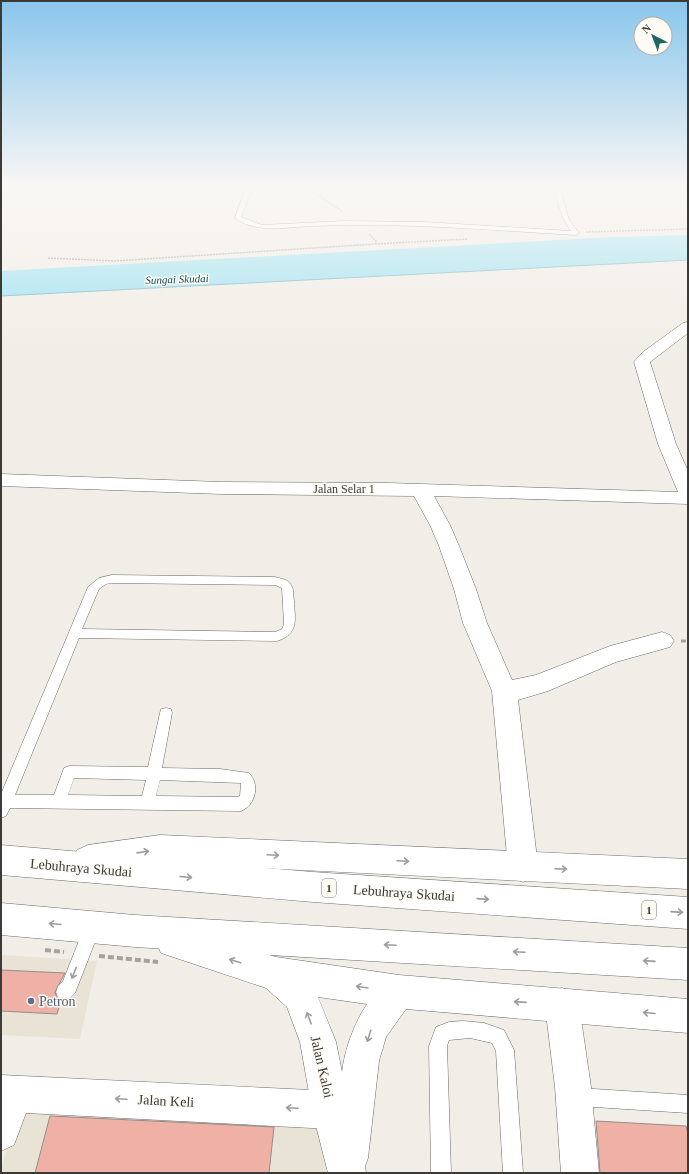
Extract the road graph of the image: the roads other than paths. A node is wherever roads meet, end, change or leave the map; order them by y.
1 (688, 326) edge
2 (1, 480) edge
3 (421, 490) junction
4 (688, 492) edge
5 (688, 498) edge
6 (75, 633) junction
7 (662, 641) dead end
8 (504, 691) junction
9 (166, 713) dead end
10 (155, 774) junction
11 (59, 802) junction
12 (148, 803) junction
13 (3, 806) edge
14 (1, 860) edge
15 (49, 865) junction
16 (523, 867) junction
17 (688, 874) edge
18 (688, 913) edge
19 (1, 919) edge
20 (135, 931) junction
21 (88, 940) junction
22 (688, 964) edge
23 (276, 974) junction
24 (64, 992) dead end
25 (398, 992) junction
26 (562, 1005) junction
27 (688, 1016) edge
28 (7, 1093) edge
29 (574, 1097) junction
30 (688, 1104) edge
31 (331, 1110) junction
32 (1, 1132) edge
33 (347, 1172) edge
34 (441, 1173) edge
35 (513, 1173) edge
36 (580, 1173) edge

1 - 4 main road
2 - 3 main road, Jalan Selar 1
3 - 5 main road, Jalan Selar 1
3 - 8 main road
6 - 6 lane
6 - 13 lane
7 - 8 main road
8 - 16 main road
9 - 10 lane
10 - 11 lane
10 - 12 lane
10 - 12 lane
11 - 12 lane
11 - 13 lane
14 - 15 main road, Lebuhraya Skudai / 1
15 -> 16 main road
15 -> 18 main road, Lebuhraya Skudai / 1
16 -> 17 main road
21 -> 19 main road
20 - 21 main road
22 -> 20 main road
23 -> 20 main road
21 -> 24 lane
25 -> 23 main road
31 -> 23 main road, Jalan Kaloi
26 -> 25 main road
25 -> 33 main road, Jalan Kaloi
27 -> 26 main road
26 - 29 main road
31 -> 28 main road, Jalan Keli
28 - 32 main road
29 - 30 lane
29 - 36 main road
31 - 33 main road, Jalan Kaloi
34 - 35 lane

